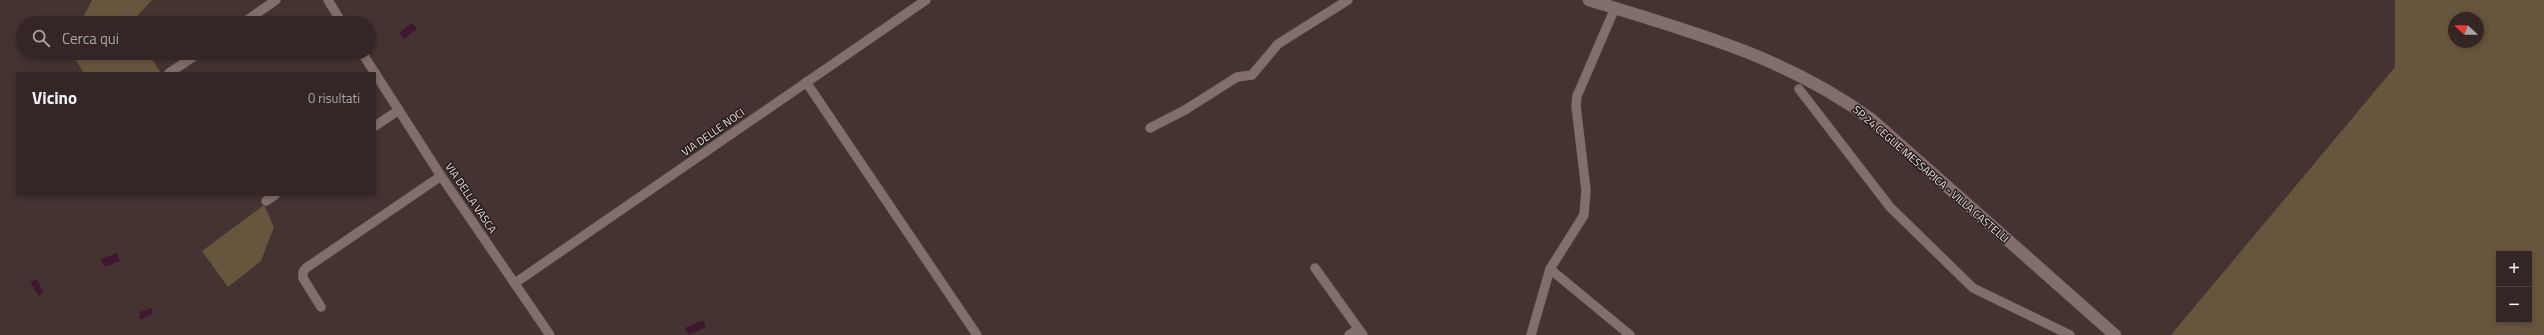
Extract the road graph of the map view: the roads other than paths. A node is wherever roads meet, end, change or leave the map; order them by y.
1 (276, 0) edge
2 (328, 0) edge
3 (926, 0) edge
4 (1348, 0) edge
5 (1589, 0) edge
6 (1615, 8) junction
7 (253, 16) edge
8 (338, 16) edge
9 (188, 60) edge
10 (367, 60) edge
11 (170, 72) edge
12 (374, 72) edge
13 (376, 75) edge
14 (806, 82) junction
15 (1817, 83) junction
16 (1800, 89) dead end
17 (1809, 99) junction
18 (399, 110) junction
19 (376, 125) edge
20 (1150, 128) dead end
21 (441, 176) junction
22 (274, 196) edge
23 (266, 201) dead end
24 (1315, 268) dead end
25 (1550, 269) junction
26 (515, 283) junction
27 (321, 307) dead end
28 (1360, 332) edge
29 (550, 335) edge
30 (977, 335) edge
31 (1349, 335) edge
32 (1531, 335) edge
33 (1630, 335) edge
34 (2070, 335) edge
35 (2115, 335) edge

1 - 7 street
2 - 8 street
3 - 14 street, VIA DELLE NOCI
4 - 20 street
5 - 6 main road, SP 24 CEGLIE MESSAPICA - VILLA CASTELLI
6 - 15 main road, SP 24 CEGLIE MESSAPICA - VILLA CASTELLI
6 - 25 street
9 - 11 street
10 - 12 street, VIA DELLA VASCA
13 - 18 street, VIA DELLA VASCA
14 - 26 street, VIA DELLE NOCI
14 - 30 street
15 - 17 street
15 - 35 main road, SP 24 CEGLIE MESSAPICA - VILLA CASTELLI
16 - 17 street
17 - 34 street
18 - 19 street
18 - 21 street, VIA DELLA VASCA
21 - 26 street, VIA DELLA VASCA
21 - 27 street
22 - 23 street
24 - 28 street
25 - 32 street
25 - 33 street
26 - 29 street, VIA DELLA VASCA
28 - 31 street

